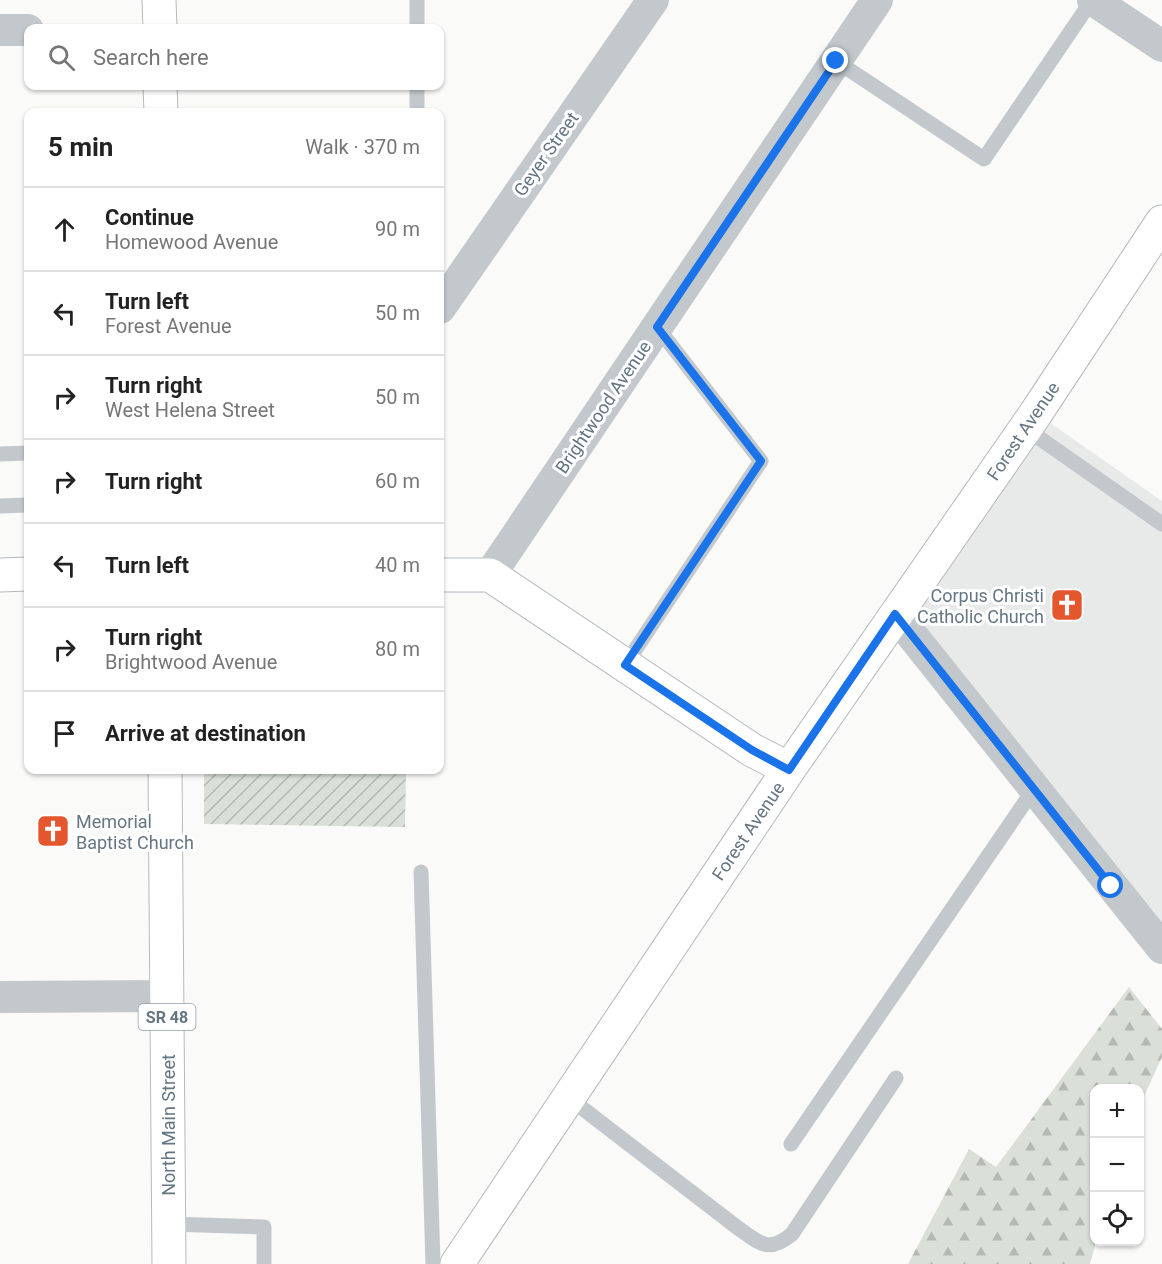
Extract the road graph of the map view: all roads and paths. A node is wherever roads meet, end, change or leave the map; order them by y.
1 (159, 0) edge
2 (417, 0) edge
3 (653, 0) edge
4 (877, 0) edge
5 (1093, 0) edge
6 (160, 24) edge
7 (417, 24) edge
8 (0, 30) edge
9 (24, 30) edge
10 (1162, 46) edge
11 (836, 61) junction
12 (160, 90) edge
13 (417, 90) edge
14 (160, 108) edge
15 (417, 108) edge
16 (1162, 222) edge
17 (444, 302) edge
18 (657, 327) junction
19 (1025, 428) junction
20 (24, 453) edge
21 (0, 454) edge
22 (24, 505) edge
23 (0, 506) edge
24 (1162, 524) edge
25 (24, 574) edge
26 (0, 575) edge
27 (444, 575) edge
28 (490, 575) junction
29 (895, 614) junction
30 (625, 665) junction
31 (789, 770) junction
32 (165, 774) edge
33 (1034, 789) junction
34 (421, 872) dead end
35 (1162, 948) edge
36 (167, 996) junction
37 (0, 997) edge
38 (896, 1078) dead end
39 (569, 1098) junction
40 (791, 1144) dead end
41 (169, 1224) junction
42 (169, 1264) edge
43 (264, 1264) edge
44 (433, 1264) edge
45 (457, 1264) edge

1 - 6 street
2 - 7 lane
3 - 17 street, Geyer Street
4 - 11 street, Brightwood Avenue
5 - 10 street
5 - 11 lane
8 - 9 street
11 - 18 street, Brightwood Avenue
12 - 14 street
13 - 15 lane
16 - 19 street, Forest Avenue
18 - 28 street, Brightwood Avenue
18 - 30 lane
19 - 24 lane
19 - 29 street, Forest Avenue
20 - 21 lane
22 - 23 lane
25 - 26 street
27 - 28 street
28 - 30 street
29 - 31 street, Forest Avenue
29 - 33 street
30 - 31 street
31 - 39 street, Forest Avenue
32 - 36 street, North Main Street / SR 48
33 - 35 street
33 - 40 lane
34 - 44 lane
36 - 37 street
36 - 41 street, North Main Street / SR 48
38 - 39 lane
39 - 45 street, Forest Avenue
41 - 42 street, North Main Street / SR 48
41 - 43 lane

